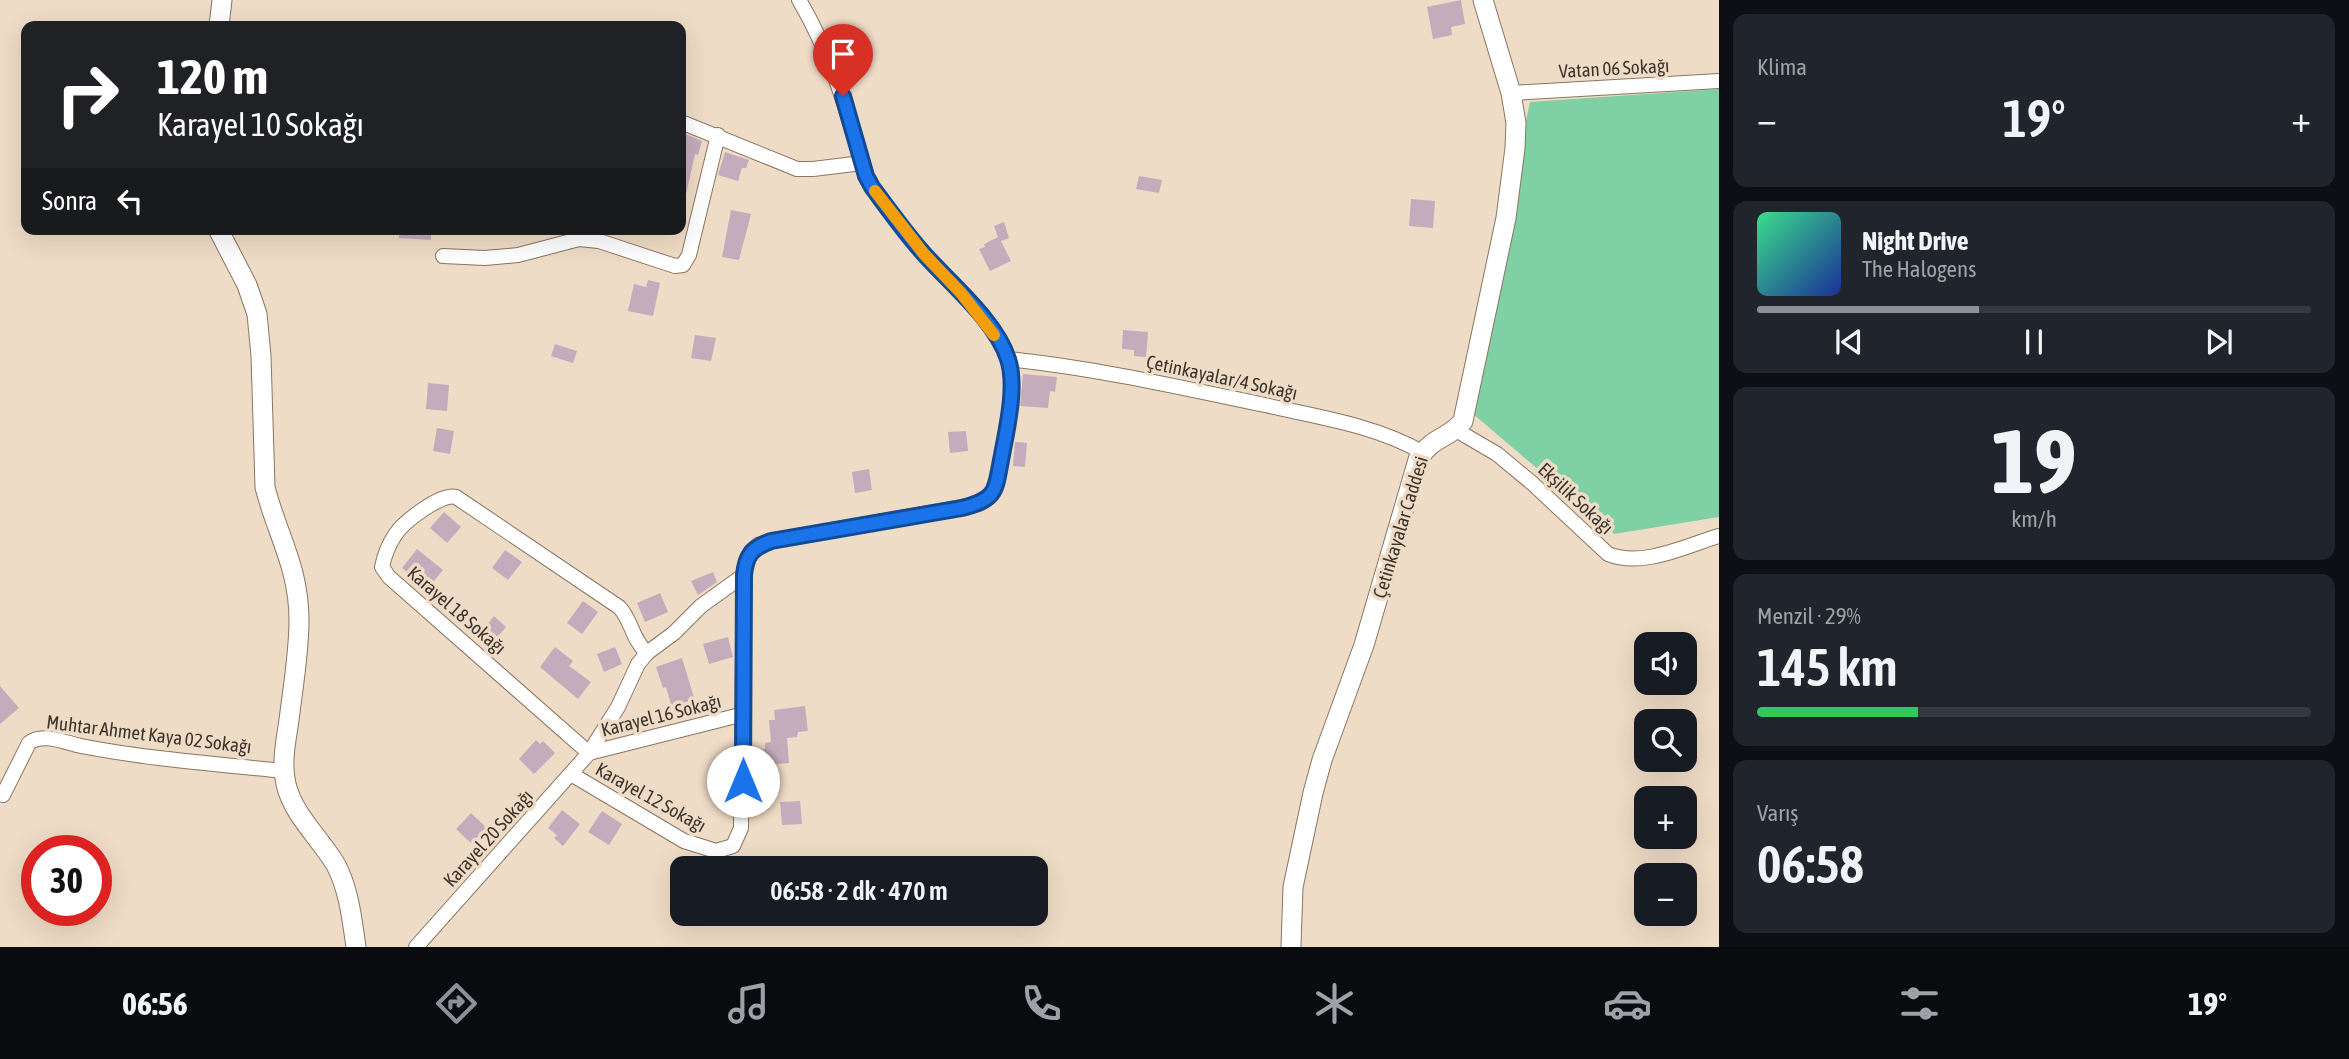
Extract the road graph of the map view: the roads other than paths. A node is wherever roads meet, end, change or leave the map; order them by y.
1 (222, 0) edge
2 (799, 0) edge
3 (1483, 0) edge
4 (220, 21) edge
5 (1719, 81) edge
6 (1511, 93) junction
7 (686, 124) edge
8 (718, 135) junction
9 (862, 163) junction
10 (221, 235) edge
11 (443, 256) dead end
12 (1008, 359) junction
13 (1456, 430) junction
14 (1422, 452) junction
15 (1719, 536) edge
16 (744, 575) junction
17 (647, 653) junction
18 (744, 714) junction
19 (589, 753) junction
20 (285, 771) junction
21 (571, 774) junction
22 (0, 794) edge
23 (356, 947) edge
24 (416, 947) edge
25 (1291, 947) edge

1 - 4 street
2 - 9 street
3 - 6 street
5 - 6 street, Vatan 06 Sokağı
6 - 13 street
7 - 8 street
8 - 9 street
8 - 11 street
9 - 12 street
10 - 20 street
12 - 14 street, Çetinkayalar/4 Sokağı
12 - 16 street
13 - 14 street, Çetinkayalar Caddesi
13 - 15 street, Ekşilik Sokağı
14 - 25 street, Çetinkayalar Caddesi
16 - 17 street
16 - 18 street, Karayel 12 Sokağı
17 - 19 street, Karayel 20 Sokağı
17 - 19 street, Karayel 18 Sokağı
18 - 19 street, Karayel 16 Sokağı
18 - 21 street, Karayel 12 Sokağı
19 - 21 street, Karayel 20 Sokağı
20 - 22 street, Muhtar Ahmet Kaya 02 Sokağı
20 - 23 street
21 - 24 street, Karayel 20 Sokağı

